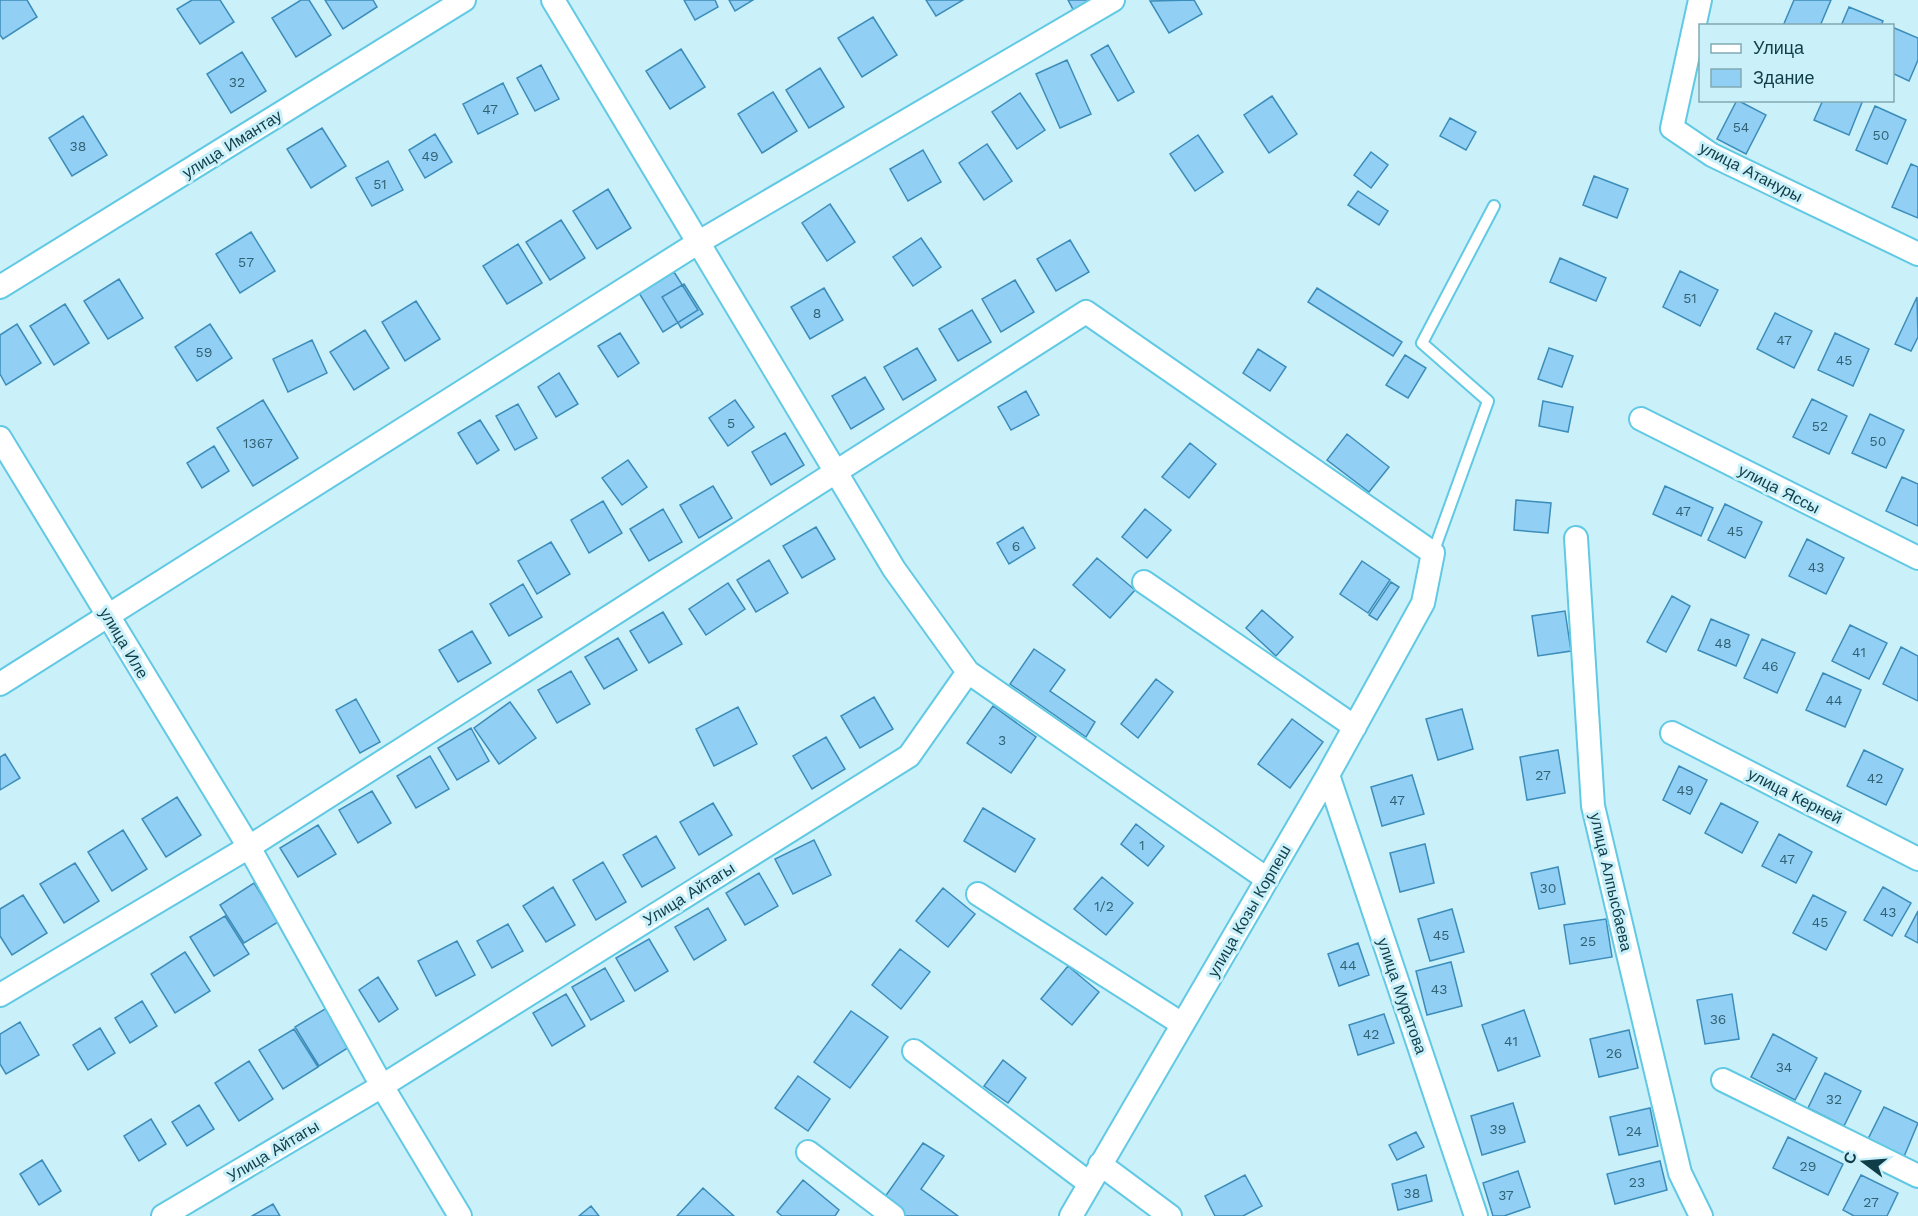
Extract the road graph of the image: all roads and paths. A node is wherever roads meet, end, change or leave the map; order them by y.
1 (464, 0) edge
2 (553, 0) edge
3 (1113, 0) edge
4 (1700, 0) edge
5 (1494, 206) dead end
6 (699, 242) junction
7 (1918, 254) edge
8 (0, 287) edge
9 (1641, 419) dead end
10 (0, 438) edge
11 (837, 472) junction
12 (1576, 538) dead end
13 (1433, 553) junction
14 (1918, 558) edge
15 (1144, 582) dead end
16 (109, 618) junction
17 (968, 672) junction
18 (0, 684) edge
19 (1355, 728) junction
20 (1672, 733) dead end
21 (1328, 775) junction
22 (249, 847) junction
23 (1918, 859) edge
24 (1267, 879) junction
25 (978, 894) dead end
26 (0, 995) edge
27 (1182, 1024) junction
28 (914, 1051) dead end
29 (1723, 1080) dead end
30 (382, 1086) junction
31 (808, 1152) dead end
32 (1094, 1173) junction
33 (1918, 1176) edge
34 (163, 1216) edge
35 (460, 1216) edge
36 (892, 1216) edge
37 (1071, 1216) edge
38 (1170, 1216) edge
39 (1476, 1216) edge
40 (1701, 1216) edge

1 - 8 street, улица Имантау
2 - 6 street
3 - 6 street
4 - 7 street, улица Атануры
5 - 13 lane
6 - 11 street
6 - 16 street
9 - 14 street, улица Яссы
10 - 16 street, улица Иле
11 - 13 street
11 - 17 street
11 - 22 street
12 - 40 street, улица Алпысбаева
13 - 19 street, улица Козы Корпеш
15 - 19 street
16 - 18 street
16 - 22 street, улица Иле
17 - 24 street
17 - 30 street, Улица Айтагы
19 - 21 street, улица Козы Корпеш
20 - 23 street, улица Керней
21 - 24 street, улица Козы Корпеш
21 - 39 street, улица Муратова
22 - 26 street
22 - 30 street
24 - 27 street, улица Козы Корпеш
25 - 27 street
27 - 32 street, улица Козы Корпеш
28 - 32 street
29 - 33 street
30 - 34 street, Улица Айтагы
30 - 35 street
31 - 36 street
32 - 37 street, улица Козы Корпеш
32 - 38 street

